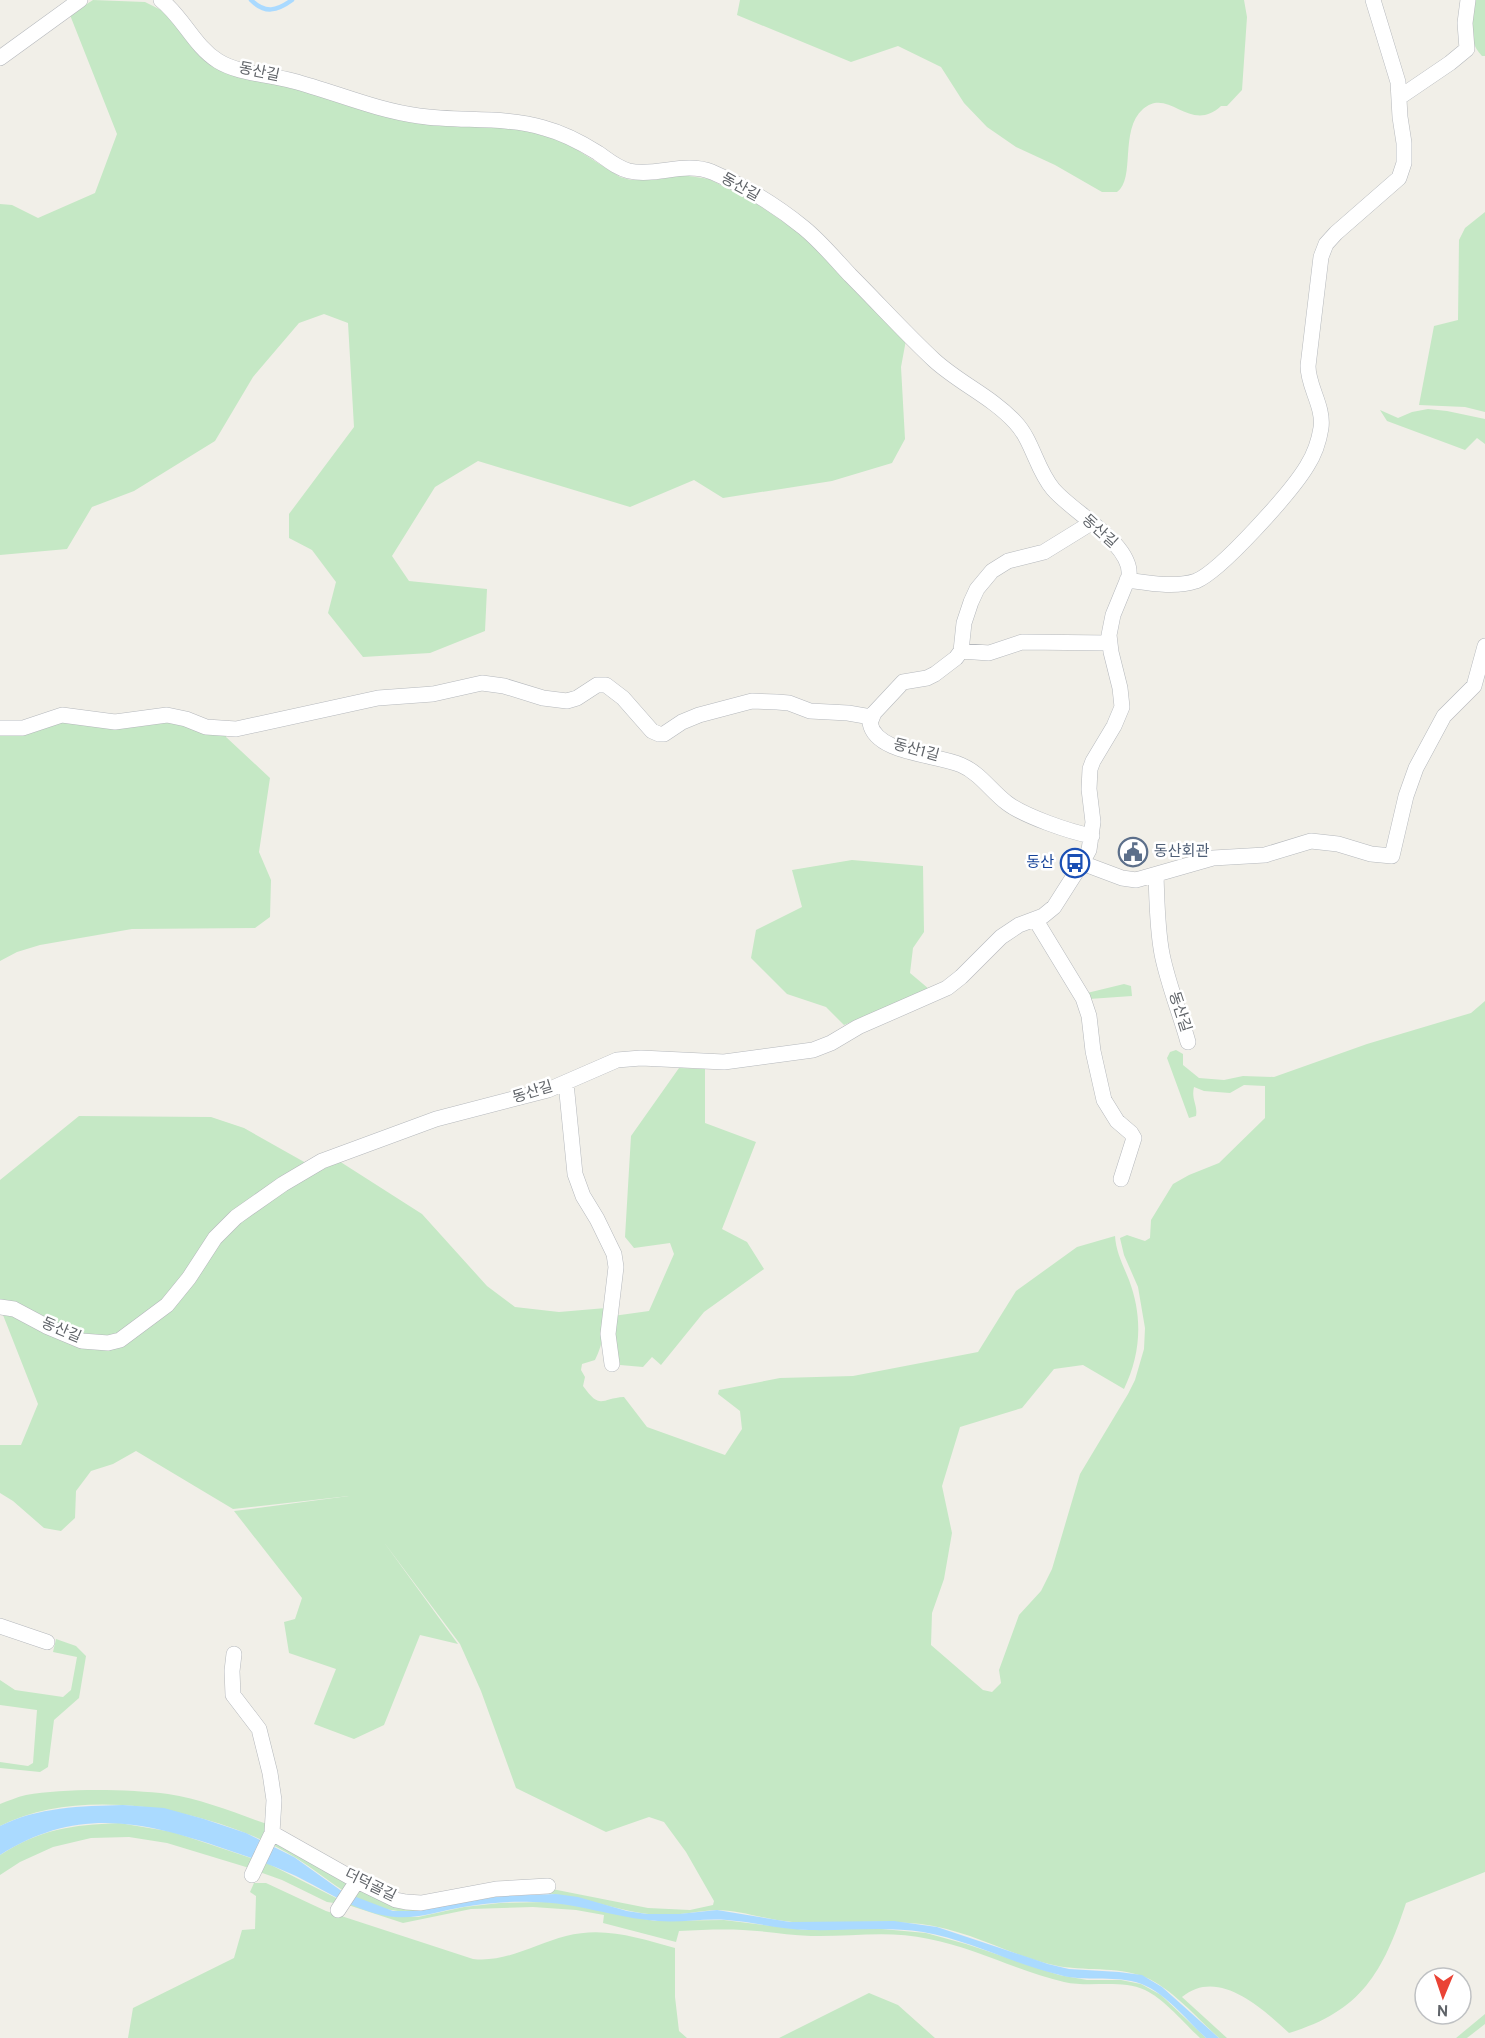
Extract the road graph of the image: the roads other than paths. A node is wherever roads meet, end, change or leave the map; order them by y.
1 (80, 0) edge
2 (161, 0) edge
3 (1373, 0) edge
4 (1468, 0) edge
5 (0, 58) edge
6 (1400, 97) junction
7 (1091, 523) junction
8 (1127, 580) junction
9 (1109, 643) junction
10 (1485, 646) edge
11 (961, 651) junction
12 (871, 717) junction
13 (0, 728) edge
14 (1092, 836) junction
15 (1082, 863) junction
16 (1156, 875) junction
17 (1035, 919) junction
18 (1188, 1042) dead end
19 (566, 1083) junction
20 (1121, 1179) dead end
21 (0, 1307) edge
22 (612, 1364) dead end
23 (0, 1626) edge
24 (46, 1642) dead end
25 (234, 1654) dead end
26 (271, 1835) junction
27 (254, 1872) dead end
28 (356, 1884) junction
29 (548, 1886) dead end
30 (340, 1907) dead end

1 - 5 street
2 - 7 street, 동산길
3 - 6 street
4 - 6 street
6 - 8 street
7 - 8 street, 동산길
7 - 11 street
8 - 9 street, 동산길
9 - 11 street
9 - 14 street, 동산길
10 - 16 street
11 - 12 street
12 - 13 street
12 - 14 street, 동산1길
14 - 15 street, 동산길
15 - 16 street
15 - 17 street, 동산길
16 - 18 street, 동산길
17 - 19 street, 동산길
17 - 20 street
19 - 21 street, 동산길
19 - 22 street
23 - 24 street
25 - 26 street
26 - 27 street
26 - 28 street, 더덕골길
28 - 29 street, 더덕골길
28 - 30 street

